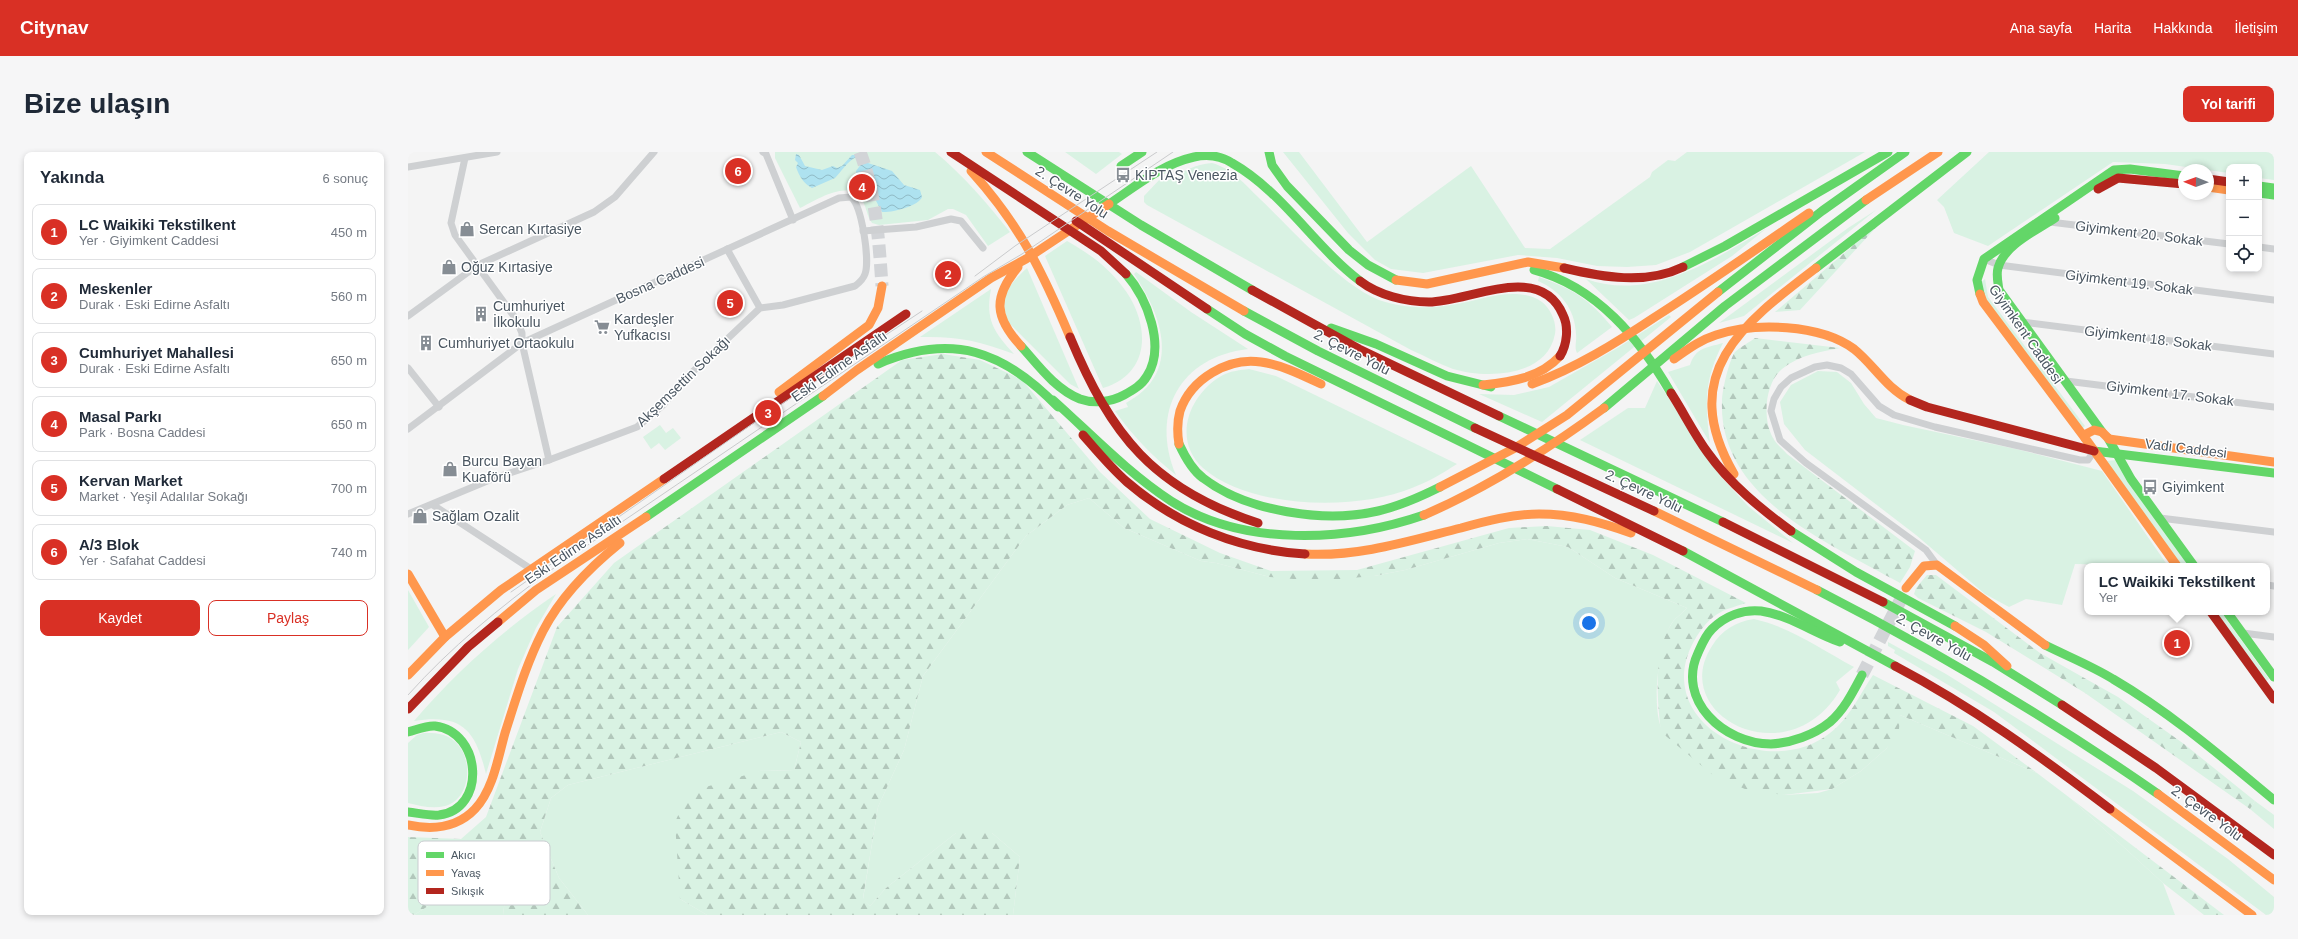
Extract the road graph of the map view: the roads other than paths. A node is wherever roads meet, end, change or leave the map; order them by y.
1 (497, 152) edge
2 (654, 152) edge
3 (951, 152) edge
4 (986, 152) edge
5 (1027, 152) edge
6 (1142, 152) edge
7 (1187, 152) edge
8 (1269, 152) edge
9 (1888, 152) edge
10 (1905, 152) edge
11 (1938, 152) edge
12 (1968, 152) edge
13 (765, 153) edge
14 (465, 158) junction
15 (1121, 166) dead end
16 (408, 167) edge
17 (1164, 167) junction
18 (2178, 175) edge
19 (2214, 180) edge
20 (2226, 182) edge
21 (2178, 183) edge
22 (1034, 185) junction
23 (2262, 186) edge
24 (1852, 188) junction
25 (2214, 188) edge
26 (2274, 188) edge
27 (2226, 190) edge
28 (2262, 193) edge
29 (2274, 195) edge
30 (793, 220) junction
31 (2050, 222) junction
32 (863, 231) junction
33 (2226, 244) edge
34 (2262, 247) edge
35 (983, 248) dead end
36 (727, 249) junction
37 (2274, 249) edge
38 (1026, 259) junction
39 (1984, 259) junction
40 (1999, 265) junction
41 (478, 266) junction
42 (1499, 268) junction
43 (882, 286) tunnel mouth
44 (2274, 300) edge
45 (760, 308) junction
46 (906, 314) dead end
47 (408, 316) edge
48 (2022, 322) junction
49 (1318, 326) junction
50 (522, 343) junction
51 (2274, 354) edge
52 (408, 368) edge
53 (2066, 381) junction
54 (1636, 383) junction
55 (1483, 385) junction
56 (823, 396) junction
57 (1053, 400) junction
58 (439, 407) junction
59 (2274, 407) edge
60 (1392, 410) junction
61 (408, 429) edge
62 (2102, 432) junction
63 (731, 433) junction
64 (2084, 438) junction
65 (2109, 439) junction
66 (2094, 451) junction
67 (2118, 454) junction
68 (548, 460) junction
69 (2274, 462) edge
70 (2274, 474) edge
71 (1752, 500) junction
72 (670, 501) junction
73 (433, 505) junction
74 (408, 514) edge
75 (2160, 518) junction
76 (2274, 532) edge
77 (1325, 534) junction
78 (2175, 563) edge
79 (2192, 563) edge
80 (1705, 564) junction
81 (1937, 565) junction
82 (531, 569) junction
83 (408, 574) edge
84 (1906, 588) dead end
85 (2212, 615) edge
86 (2229, 615) edge
87 (2243, 633) junction
88 (445, 637) junction
89 (2274, 637) edge
90 (1862, 646) junction
91 (408, 675) edge
92 (1862, 675) tunnel mouth
93 (2018, 678) junction
94 (2274, 679) edge
95 (2267, 689) junction
96 (2274, 699) edge
97 (408, 709) edge
98 (408, 732) edge
99 (2274, 800) edge
100 (408, 812) edge
101 (408, 825) edge
102 (2274, 854) edge
103 (2274, 880) edge
104 (2252, 915) edge

1 - 14 street
2 - 41 street
3 - 38 main road
3 - 77 main road
4 - 22 main road, 2. Çevre Yolu
5 - 49 main road, 2. Çevre Yolu
6 - 15 main road
7 - 17 main road, Eski Edirne Asfaltı
8 - 42 main road
9 - 42 main road
10 - 24 main road
11 - 54 main road
12 - 71 main road
13 - 30 street
14 - 16 street
14 - 41 street
17 - 38 main road, Eski Edirne Asfaltı
17 - 55 main road
18 - 39 main road
19 - 20 main road
21 - 31 main road, Giyimkent Caddesi
22 - 60 main road
22 - 103 main road, 2. Çevre Yolu
23 - 26 main road
24 - 55 main road
24 - 60 main road
25 - 27 main road
28 - 29 main road
30 - 32 street, Bosna Caddesi
30 - 36 street, Bosna Caddesi
31 - 33 street, Giyimkent 20. Sokak
31 - 40 main road, Giyimkent Caddesi
32 - 35 street
32 - 45 street
34 - 37 street
36 - 45 street
36 - 50 street, Bosna Caddesi
38 - 56 main road, Eski Edirne Asfaltı
39 - 40 street, Giyimkent 19. Sokak
39 - 64 main road, Giyimkent Caddesi
40 - 44 street, Giyimkent 19. Sokak
40 - 48 main road, Giyimkent Caddesi
41 - 47 street
41 - 50 street
42 - 71 main road
43 - 63 main road
45 - 68 street, Akşemsettin Sokağı
46 - 63 main road, Eski Edirne Asfaltı
48 - 51 street, Giyimkent 18. Sokak
48 - 53 main road, Giyimkent Caddesi
49 - 55 main road
49 - 93 main road, 2. Çevre Yolu
50 - 58 street, Bosna Caddesi
50 - 68 street
52 - 58 street
53 - 59 street, Giyimkent 17. Sokak
53 - 62 main road, Giyimkent Caddesi
54 - 66 main road, Vadi Caddesi
54 - 77 main road
56 - 57 main road
56 - 72 main road, Eski Edirne Asfaltı
57 - 77 main road
57 - 80 main road
58 - 61 street, Bosna Caddesi
60 - 80 main road
62 - 64 main road
62 - 65 main road, Giyimkent Caddesi
63 - 82 main road, Eski Edirne Asfaltı
64 - 66 main road, Giyimkent Caddesi
65 - 67 main road
65 - 69 main road, Vadi Caddesi
66 - 67 main road, Vadi Caddesi
66 - 78 main road, Giyimkent Caddesi
66 - 81 street
67 - 70 main road, Vadi Caddesi
67 - 75 main road
68 - 73 street, Akşemsettin Sokağı
71 - 93 main road
72 - 97 main road, Eski Edirne Asfaltı
72 - 101 main road
73 - 74 street, Akşemsettin Sokağı
73 - 82 street
75 - 76 street
75 - 79 main road
80 - 90 main road
81 - 84 main road
81 - 99 main road
82 - 88 main road, Eski Edirne Asfaltı
83 - 88 main road
85 - 95 main road
86 - 87 main road
87 - 89 street
87 - 94 main road
88 - 91 main road, Eski Edirne Asfaltı
90 - 92 main road
90 - 104 main road
93 - 102 main road, 2. Çevre Yolu
94 - 95 main road
95 - 96 main road
98 - 100 main road

